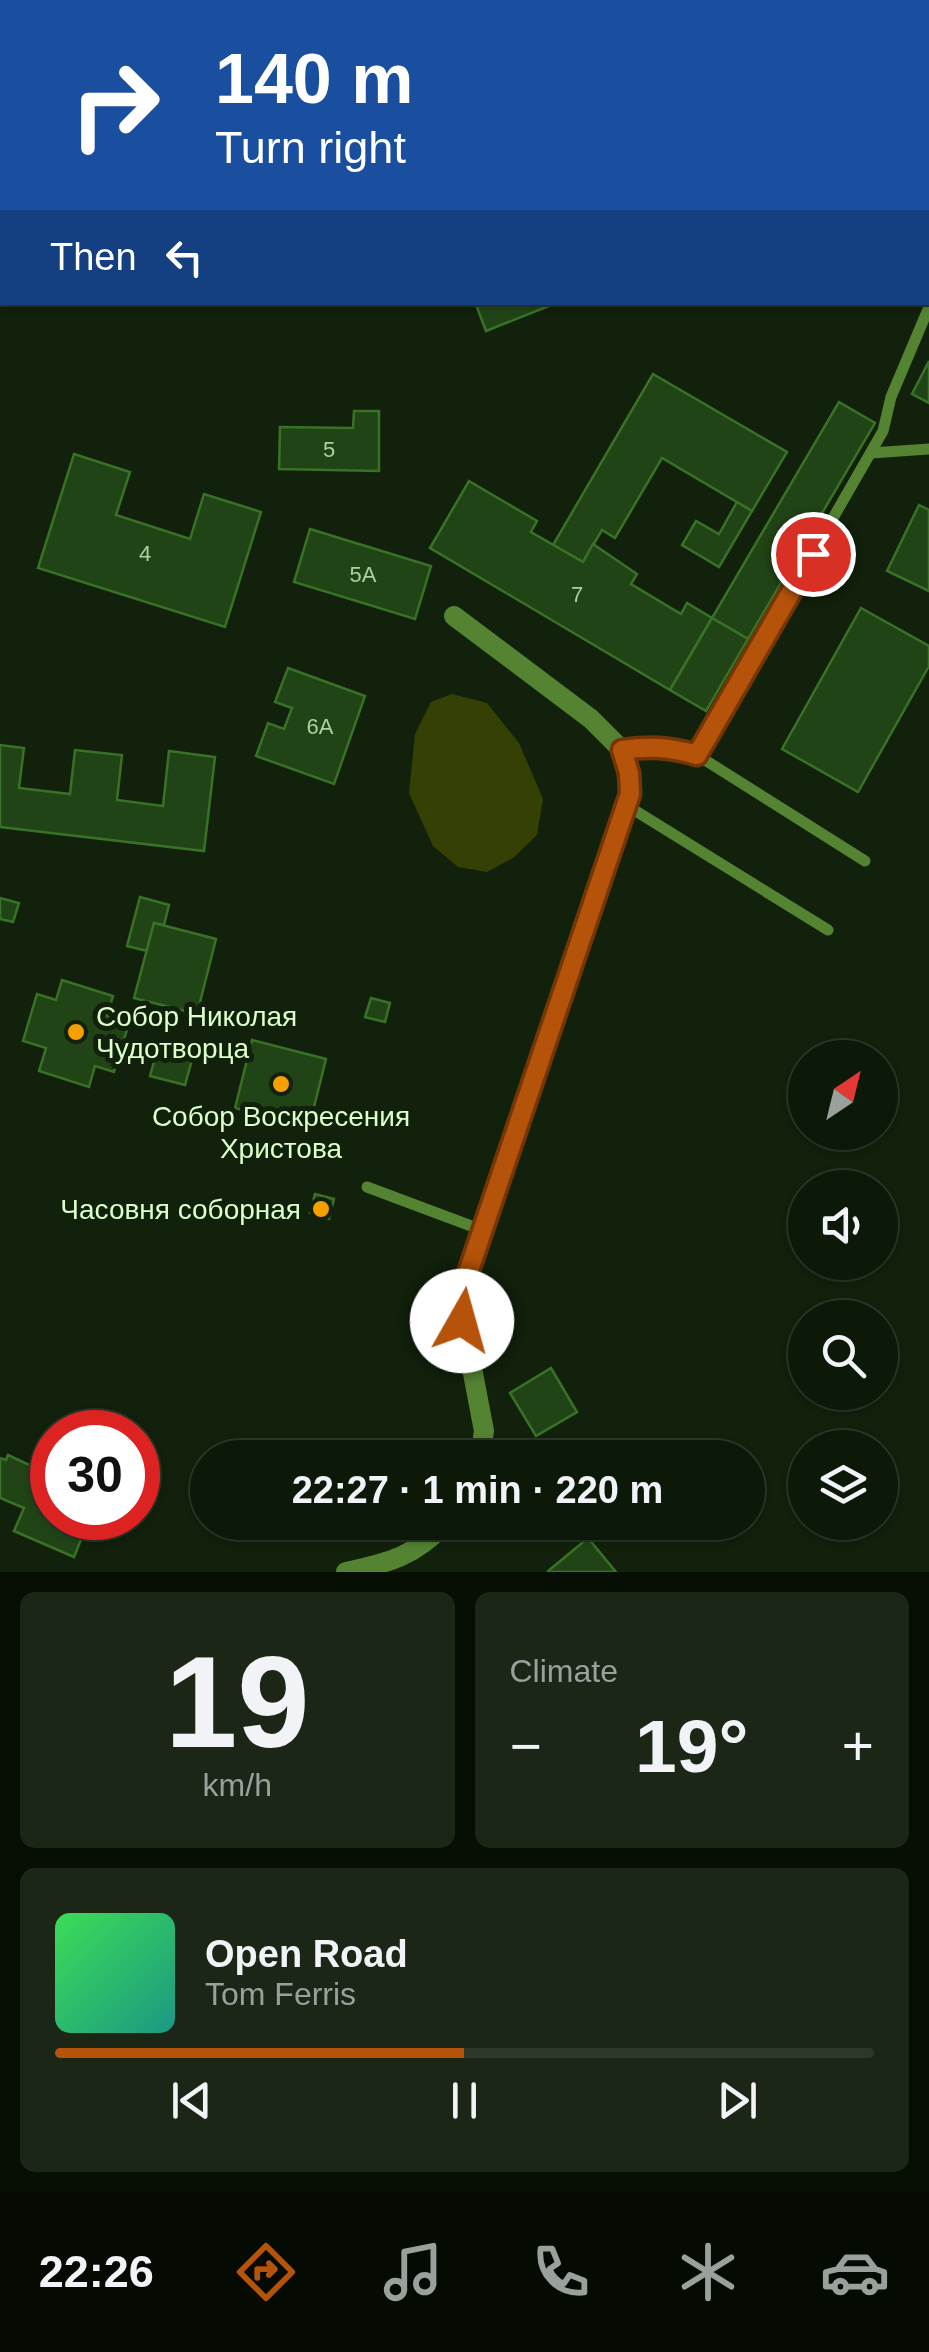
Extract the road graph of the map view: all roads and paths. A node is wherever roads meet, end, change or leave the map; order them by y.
1 (929, 308) edge
2 (929, 449) edge
3 (871, 453) junction
4 (454, 616) dead end
5 (622, 750) junction
6 (697, 755) junction
7 (626, 805) junction
8 (865, 861) dead end
9 (828, 930) dead end
10 (368, 1187) dead end
11 (482, 1230) junction
12 (483, 1440) edge
13 (430, 1540) edge
14 (346, 1572) edge

1 - 3 lane
2 - 3 lane
3 - 6 lane
4 - 5 street
5 - 6 lane
5 - 7 street
6 - 8 lane
7 - 9 lane
7 - 11 street
10 - 11 lane
11 - 12 street
13 - 14 street

